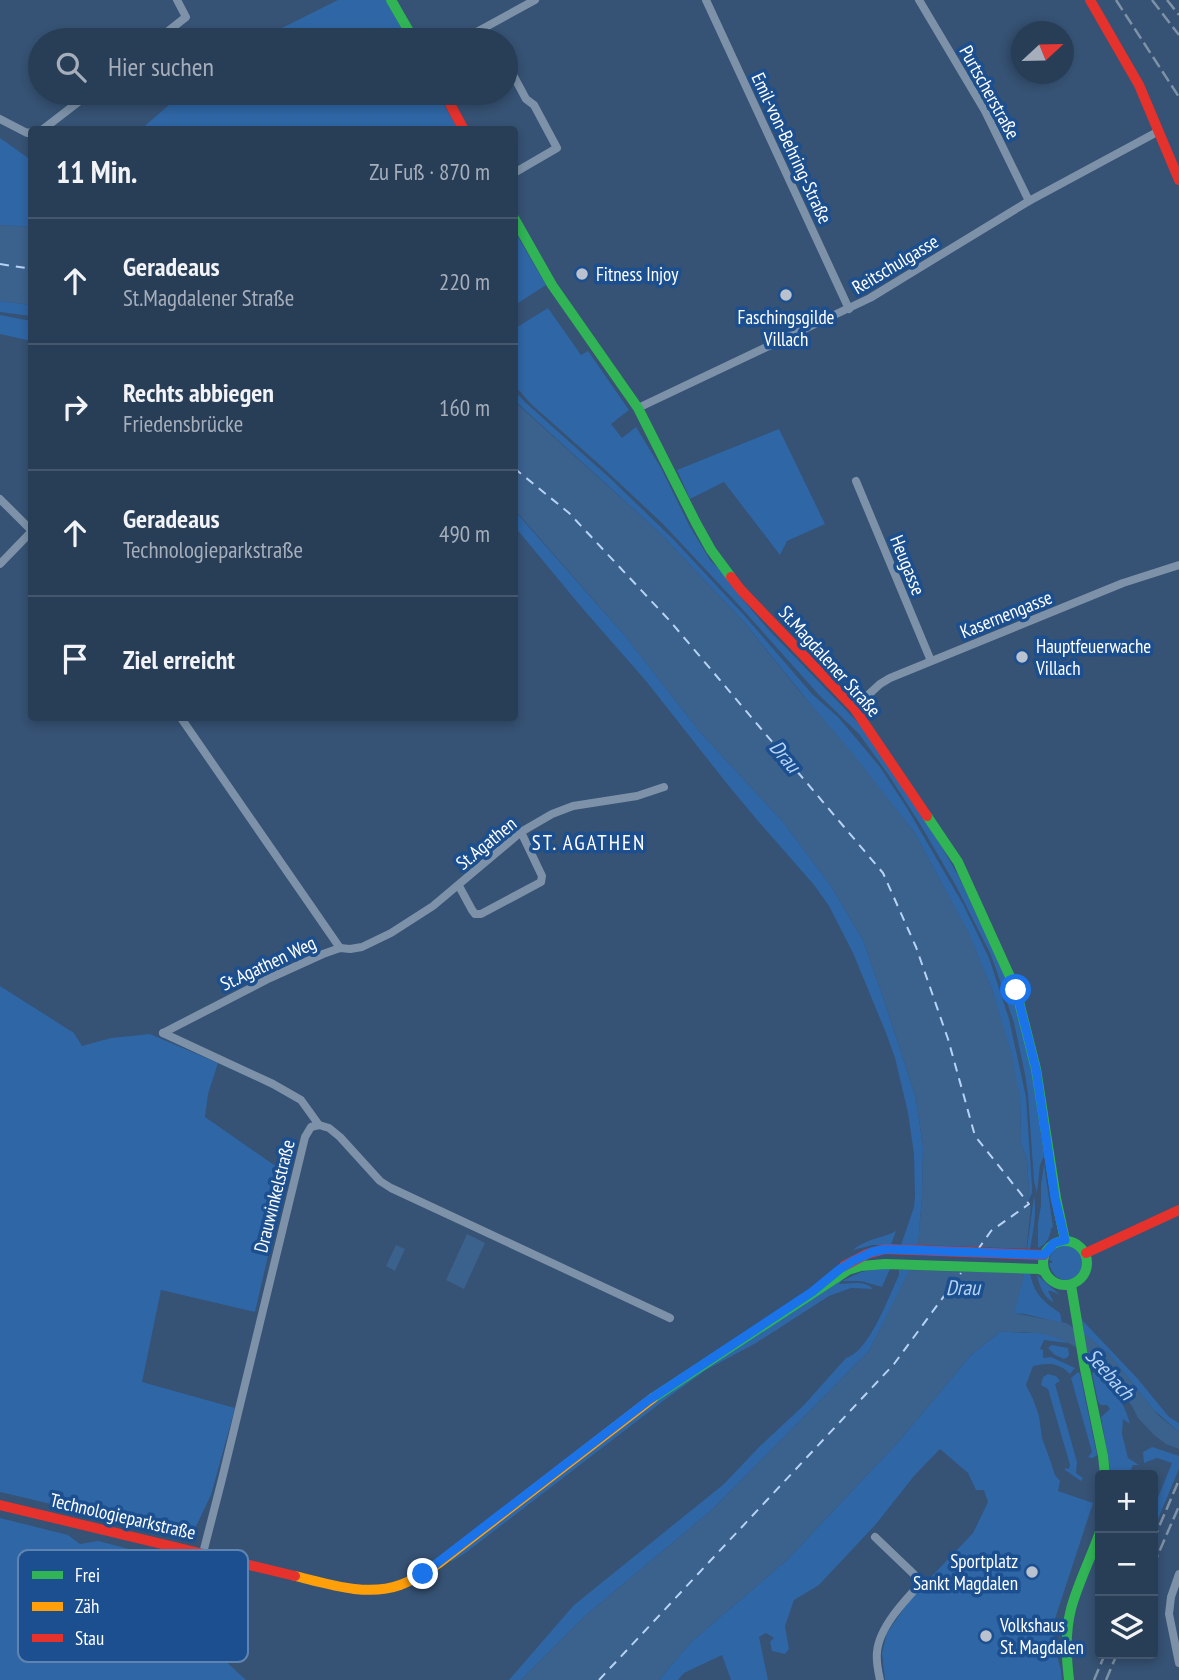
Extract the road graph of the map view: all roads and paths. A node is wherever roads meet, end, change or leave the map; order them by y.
1 (177, 0) edge
2 (391, 0) edge
3 (535, 0) edge
4 (706, 0) edge
5 (919, 0) edge
6 (1090, 0) edge
7 (172, 28) edge
8 (407, 28) edge
9 (484, 28) edge
10 (518, 84) edge
11 (74, 105) edge
12 (450, 105) edge
13 (0, 119) edge
14 (47, 126) edge
15 (462, 126) edge
16 (1159, 131) junction
17 (28, 133) edge
18 (518, 171) edge
19 (1179, 180) edge
20 (1029, 201) junction
21 (518, 225) edge
22 (849, 309) junction
23 (638, 408) junction
24 (856, 481) dead end
25 (0, 499) edge
26 (28, 527) edge
27 (28, 535) edge
28 (0, 564) edge
29 (1179, 565) edge
30 (931, 661) junction
31 (854, 708) junction
32 (183, 721) edge
33 (664, 787) dead end
34 (521, 832) junction
35 (458, 886) junction
36 (340, 948) junction
37 (319, 1125) junction
38 (1179, 1210) edge
39 (1065, 1240) junction
40 (1086, 1253) junction
41 (1041, 1255) junction
42 (1042, 1270) junction
43 (1070, 1285) junction
44 (812, 1292) junction
45 (670, 1318) dead end
46 (1104, 1470) edge
47 (0, 1506) edge
48 (1100, 1533) edge
49 (875, 1538) dead end
50 (190, 1550) edge
51 (204, 1550) edge
52 (248, 1564) edge
53 (1179, 1574) edge
54 (1179, 1663) edge
55 (880, 1680) edge
56 (1069, 1680) edge

1 - 7 street
2 - 8 street
3 - 9 street
4 - 22 street, Emil-von-Behring-Straße
5 - 20 street, Purtscherstraße
6 - 16 street
10 - 18 street
11 - 14 street
12 - 15 street
13 - 17 street
16 - 19 street
16 - 20 street, Reitschulgasse
20 - 22 street, Reitschulgasse
21 - 23 street, St.Magdalener Straße
22 - 23 street, Reitschulgasse
23 - 31 street, St.Magdalener Straße
24 - 30 street, Heugasse
25 - 26 street
27 - 28 street
29 - 30 street, Kasernengasse
30 - 31 street, Kasernengasse
31 - 39 street, St.Magdalener Straße
32 - 36 street, St.Agathen Weg
33 - 34 street, St.Agathen
34 - 35 street, St.Agathen
34 - 35 street
35 - 36 street, St.Agathen
36 - 37 street, St.Agathen Weg
37 - 45 street, Drauwinkelstraße
37 - 51 street, Drauwinkelstraße
38 - 40 street
39 - 40 street
39 - 41 street
40 - 43 street
41 - 42 street
41 - 44 street, Technologieparkstraße
42 - 43 street
42 - 44 street, Technologieparkstraße
43 - 46 street
44 - 52 street, Technologieparkstraße
47 - 50 street, Technologieparkstraße
48 - 56 street
49 - 55 street
53 - 54 street

